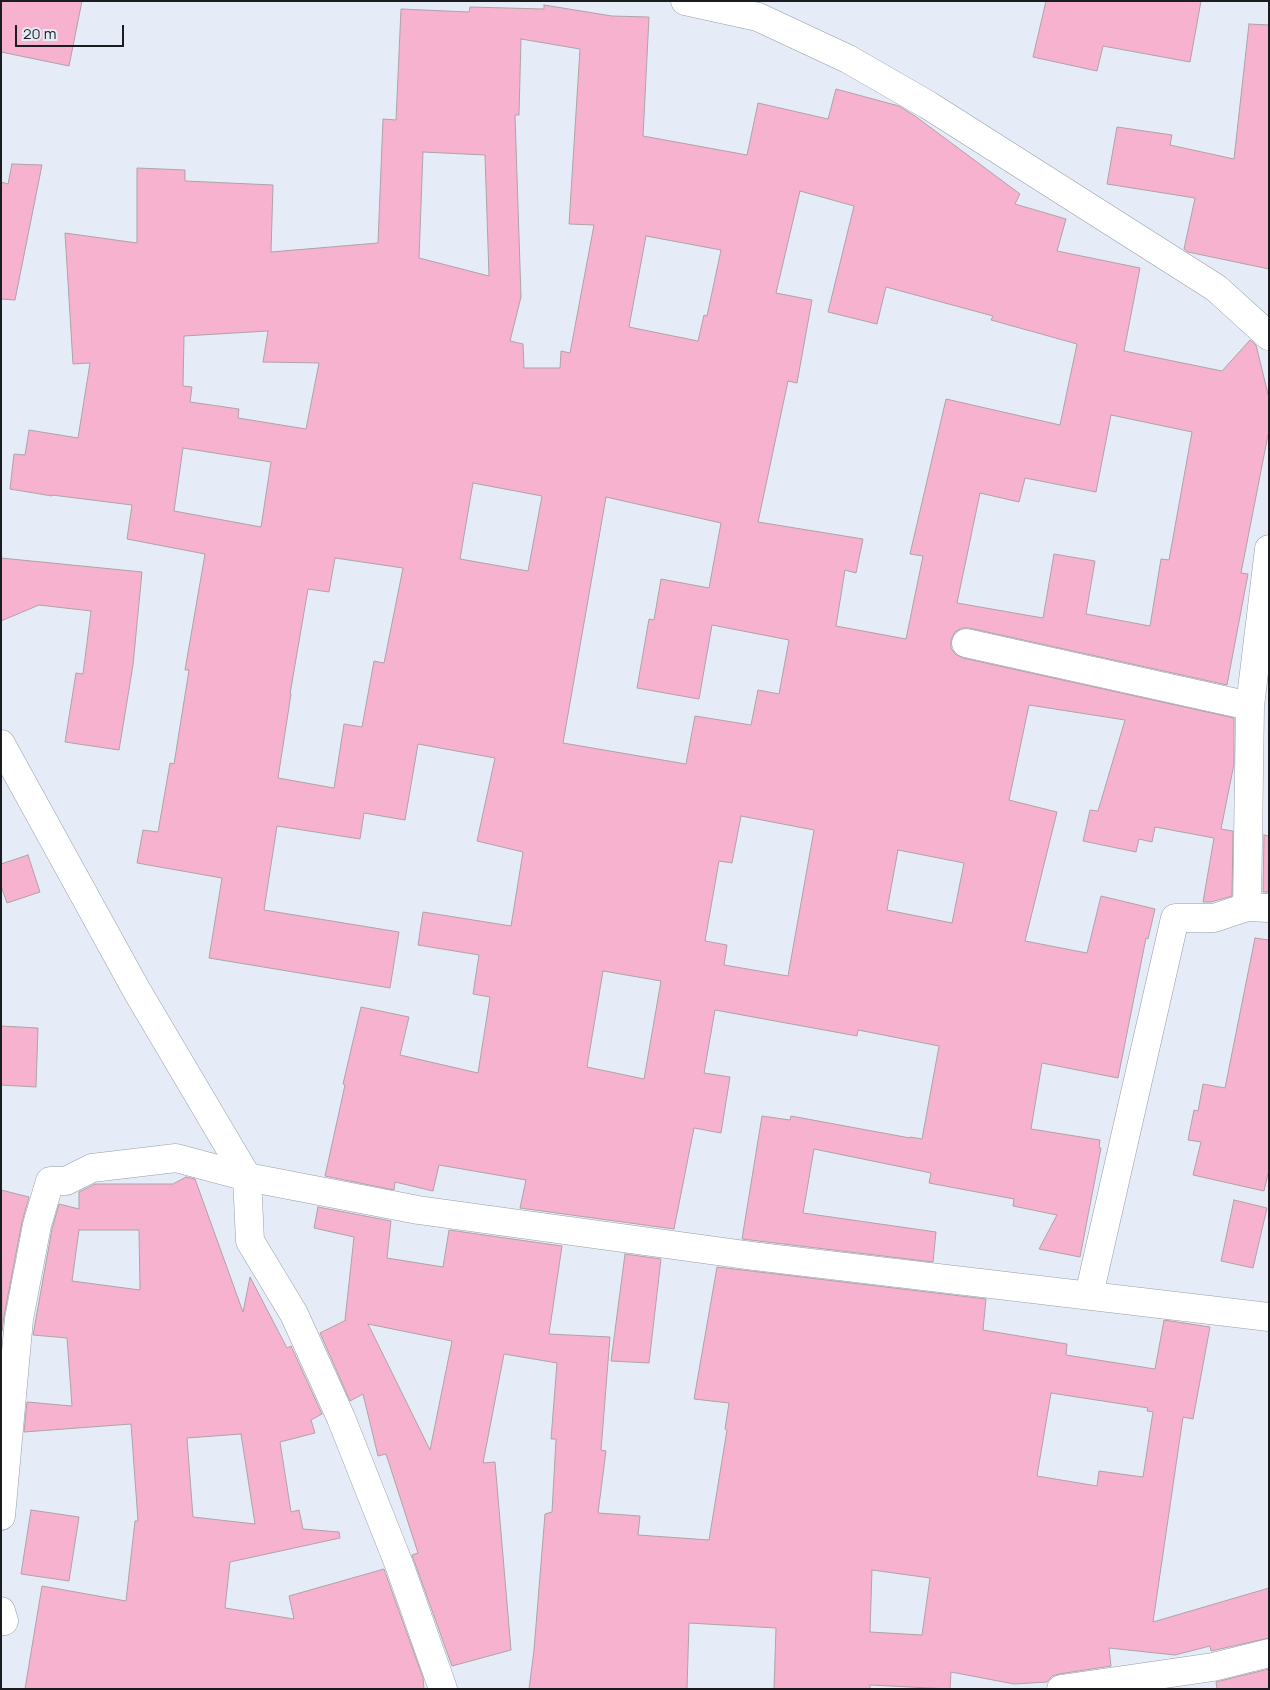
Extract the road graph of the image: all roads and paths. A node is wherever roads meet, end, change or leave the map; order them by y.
1 (685, 1) edge
2 (1269, 336) edge
3 (1269, 549) edge
4 (966, 643) dead end
5 (1250, 706) junction
6 (1, 744) edge
7 (1258, 908) edge
8 (247, 1176) junction
9 (1088, 1295) junction
10 (1269, 1317) edge
11 (1, 1516) edge
12 (1, 1611) edge
13 (1, 1621) edge
14 (1269, 1653) edge
15 (443, 1689) edge
16 (1061, 1689) edge

1 - 2 street
3 - 5 street
4 - 5 street
5 - 7 street
6 - 8 street
7 - 9 street
8 - 9 street
8 - 11 street
8 - 15 street
9 - 10 street
12 - 13 street
14 - 16 street

